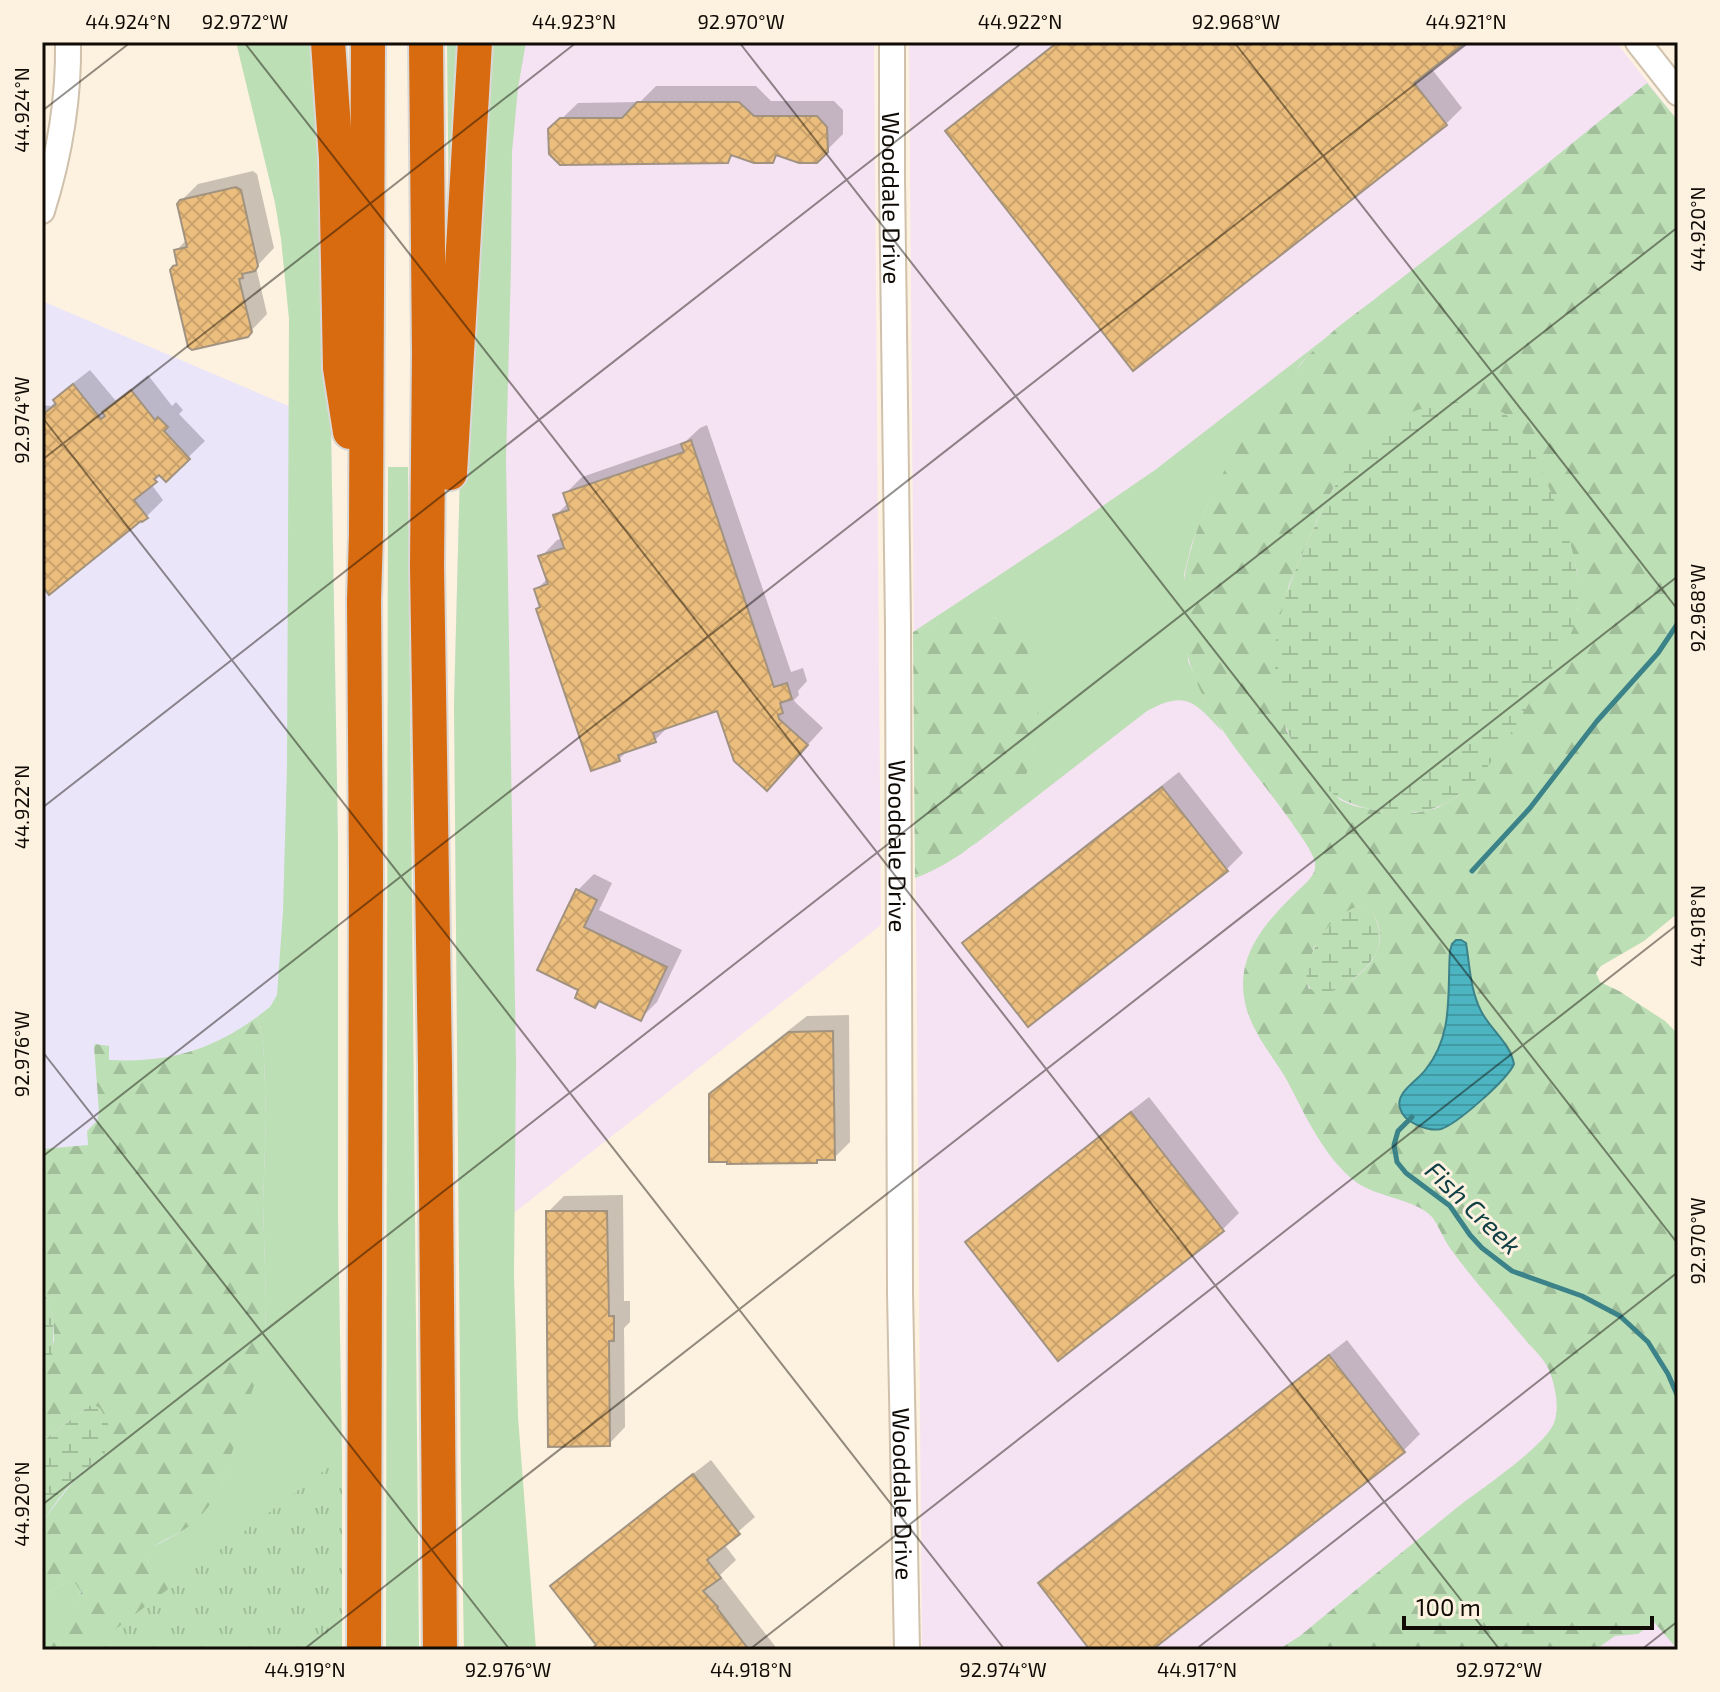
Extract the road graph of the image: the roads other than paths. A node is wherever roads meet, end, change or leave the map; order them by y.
1 (68, 42) edge
2 (328, 42) edge
3 (368, 42) edge
4 (426, 42) edge
5 (475, 42) edge
6 (892, 42) edge
7 (1638, 42) edge
8 (1678, 93) edge
9 (42, 211) edge
10 (366, 534) junction
11 (427, 566) junction
12 (364, 1650) edge
13 (440, 1650) edge
14 (907, 1650) edge

1 - 9 street
2 - 10 highway
3 - 10 highway
4 - 11 highway
5 - 11 highway
6 - 14 street, Wooddale Drive
7 - 8 street
10 - 12 highway
11 - 13 highway

